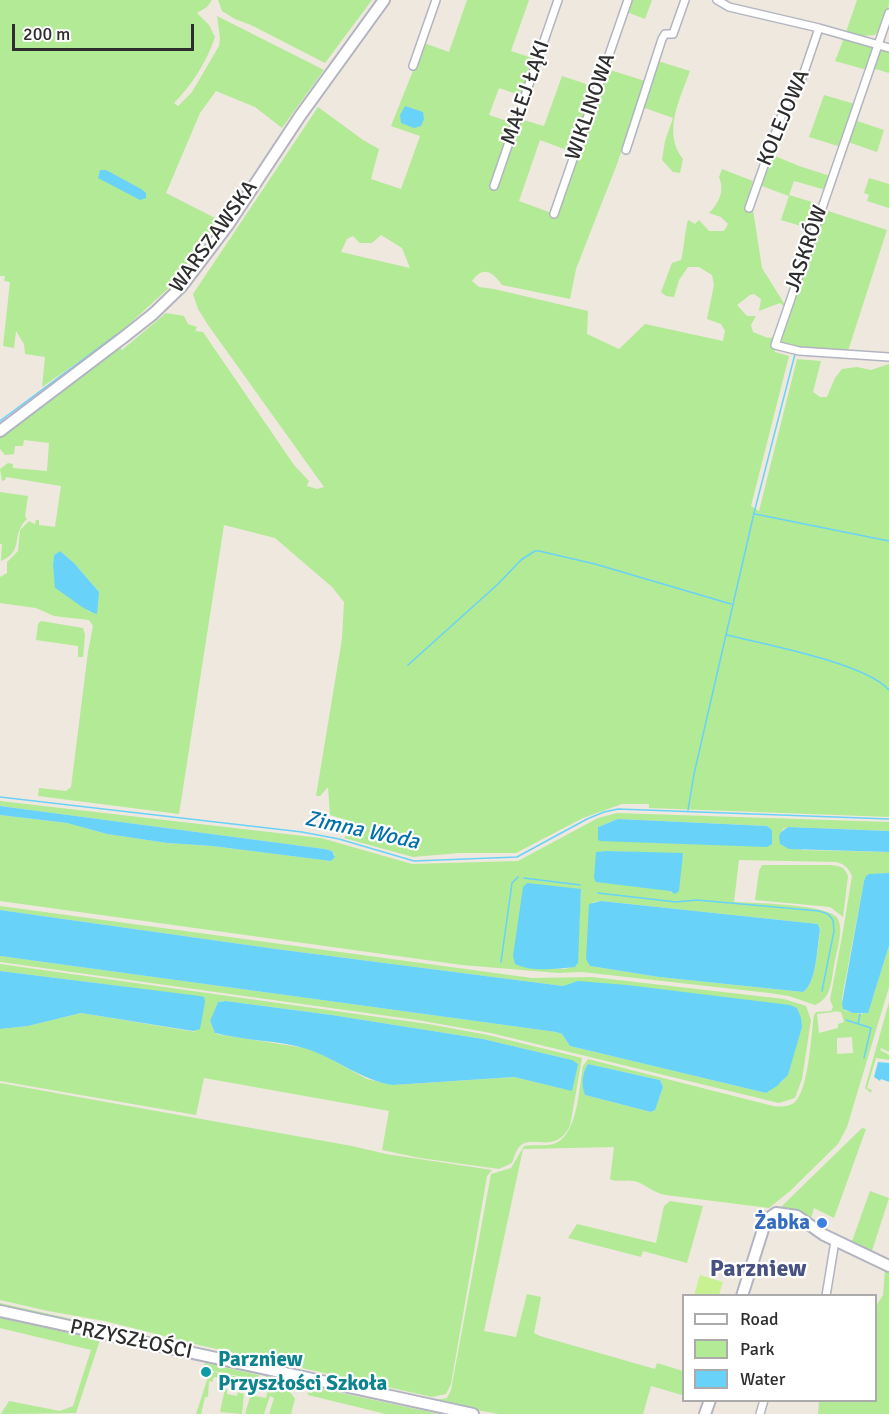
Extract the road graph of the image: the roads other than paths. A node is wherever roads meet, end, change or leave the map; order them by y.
1 (384, 0) edge
2 (436, 0) edge
3 (558, 0) edge
4 (628, 0) edge
5 (685, 0) edge
6 (717, 0) edge
7 (889, 14) edge
8 (819, 28) junction
9 (878, 45) junction
10 (889, 48) edge
11 (413, 66) dead end
12 (626, 150) dead end
13 (494, 186) dead end
14 (748, 207) dead end
15 (554, 214) dead end
16 (889, 357) edge
17 (0, 431) edge
18 (835, 1241) junction
19 (889, 1266) edge
20 (743, 1294) edge
21 (826, 1294) edge
22 (0, 1311) edge
23 (473, 1414) edge

1 - 17 street, WARSZAWSKA
2 - 11 street
3 - 13 street, MAŁEJ ŁĄKI
4 - 15 street, WIKLINOWA
5 - 12 street
6 - 8 street
7 - 9 street
8 - 9 street
8 - 14 street, KOLEJOWA
9 - 10 street
9 - 16 street, JASKRÓW
18 - 19 street
18 - 20 street
18 - 21 street
22 - 23 street, PRZYSZŁOŚCI

